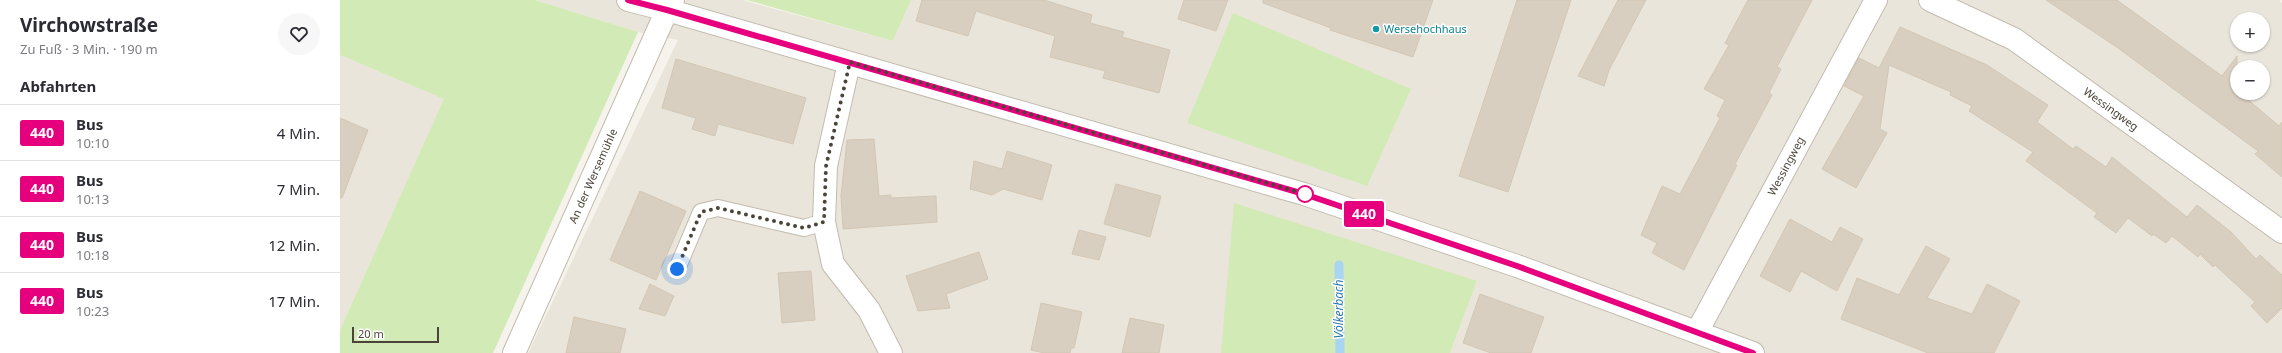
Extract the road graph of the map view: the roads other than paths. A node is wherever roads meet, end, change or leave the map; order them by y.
1 (628, 0) edge
2 (1876, 0) edge
3 (1930, 0) edge
4 (670, 5) edge
5 (850, 62) junction
6 (824, 222) junction
7 (2282, 232) edge
8 (677, 269) dead end
9 (1697, 332) junction
10 (1750, 352) edge
11 (514, 353) edge
12 (891, 353) edge

1 - 4 street
2 - 9 street, Wessingweg
3 - 7 street, Wessingweg
4 - 5 street
4 - 11 street, An der Wersemühle
5 - 6 street
5 - 9 street
6 - 8 lane
6 - 12 street
9 - 10 street

